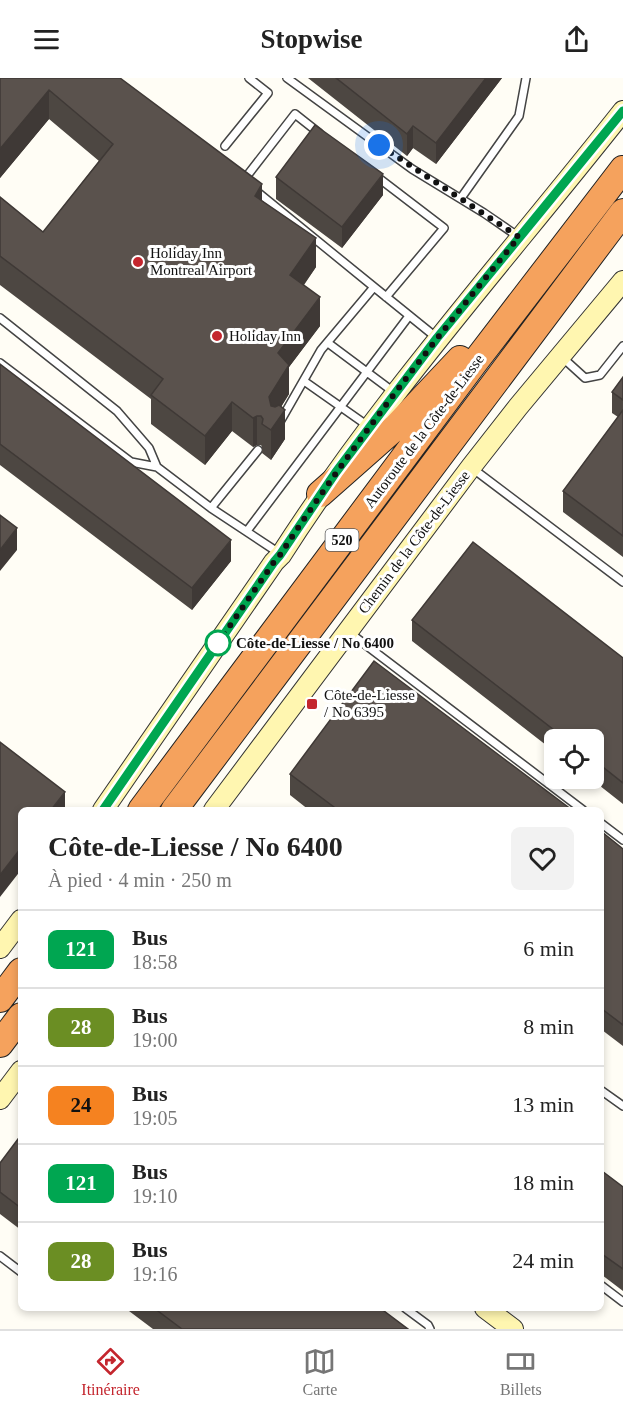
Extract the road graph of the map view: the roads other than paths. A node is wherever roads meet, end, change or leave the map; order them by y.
1 (249, 78) edge
2 (287, 78) edge
3 (526, 78) edge
4 (623, 111) edge
5 (322, 135) edge
6 (225, 146) dead end
7 (366, 169) edge
8 (623, 169) edge
9 (236, 175) edge
10 (243, 181) junction
11 (461, 198) junction
12 (623, 212) edge
13 (623, 230) edge
14 (519, 237) junction
15 (546, 270) junction
16 (623, 280) edge
17 (374, 287) junction
18 (387, 297) junction
19 (552, 305) junction
20 (409, 316) junction
21 (0, 318) edge
22 (437, 338) junction
23 (328, 343) junction
24 (623, 346) edge
25 (560, 356) junction
26 (0, 363) edge
27 (366, 373) junction
28 (304, 381) junction
29 (395, 393) junction
30 (340, 407) junction
31 (370, 427) junction
32 (274, 431) edge
33 (258, 450) dead end
34 (157, 467) junction
35 (471, 467) junction
36 (320, 494) junction
37 (212, 508) junction
38 (247, 531) junction
39 (280, 555) junction
40 (623, 582) edge
41 (348, 631) junction
42 (105, 807) edge
43 (143, 807) edge
44 (176, 807) edge
45 (216, 807) edge
46 (579, 807) edge
47 (604, 826) edge
48 (623, 840) edge
49 (18, 924) edge
50 (0, 948) edge
51 (18, 975) edge
52 (0, 999) edge
53 (18, 1020) edge
54 (0, 1044) edge
55 (18, 1075) edge
56 (604, 1092) edge
57 (0, 1099) edge
58 (623, 1106) edge
59 (0, 1256) edge
60 (18, 1270) edge
61 (604, 1288) edge
62 (623, 1302) edge
63 (409, 1311) edge
64 (489, 1311) edge
65 (430, 1329) edge
66 (513, 1329) edge

1 - 6 lane
2 - 11 lane
3 - 11 lane
4 - 14 main road
5 - 10 lane
7 - 18 lane
8 - 15 highway, Autoroute de la Côte-de-Liesse / 520
9 - 10 lane
10 - 17 lane
11 - 14 lane
12 - 19 highway, Autoroute de la Côte-de-Liesse / 520
13 - 19 highway
14 - 22 main road
15 - 36 highway
15 - 43 highway, Autoroute de la Côte-de-Liesse / 520
16 - 25 main road, Chemin de la Côte-de-Liesse
17 - 18 lane
17 - 23 lane
18 - 20 lane
19 - 44 highway, Autoroute de la Côte-de-Liesse / 520
20 - 22 lane
20 - 27 lane
21 - 34 lane
22 - 29 main road
23 - 27 lane
23 - 28 lane
24 - 25 lane
25 - 35 main road, Chemin de la Côte-de-Liesse
26 - 34 lane
27 - 29 lane
27 - 30 lane
28 - 30 lane
28 - 32 lane
29 - 31 main road
30 - 31 lane
30 - 38 lane
31 - 36 main road
33 - 37 lane
34 - 37 lane
35 - 40 lane
35 - 41 main road, Chemin de la Côte-de-Liesse
36 - 39 main road
37 - 38 lane
38 - 39 lane
39 - 42 main road
41 - 45 main road, Chemin de la Côte-de-Liesse
41 - 46 lane
47 - 48 lane
49 - 50 main road
51 - 52 highway
53 - 54 highway
55 - 57 main road
56 - 58 lane
59 - 60 lane
61 - 62 lane
63 - 65 lane
64 - 66 main road

